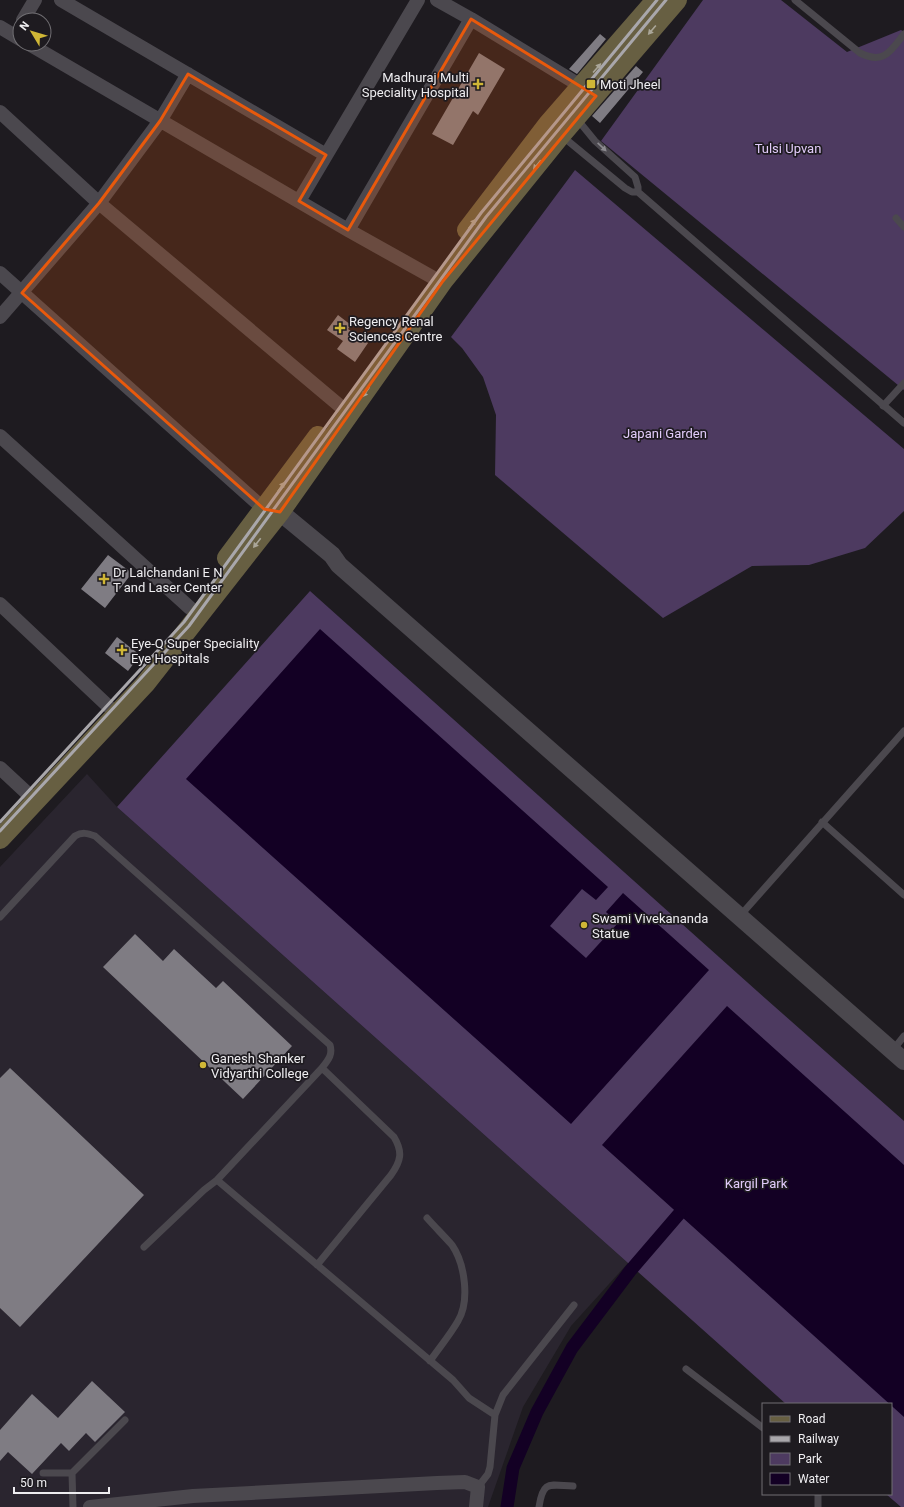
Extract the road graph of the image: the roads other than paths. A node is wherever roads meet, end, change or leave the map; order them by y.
1 (35, 0) edge
2 (61, 0) edge
3 (418, 0) edge
4 (436, 0) edge
5 (656, 0) edge
6 (677, 0) edge
7 (795, 0) edge
8 (28, 12) edge
9 (471, 19) junction
10 (0, 27) edge
11 (12, 31) edge
12 (904, 34) edge
13 (43, 52) edge
14 (188, 74) junction
15 (588, 91) junction
16 (0, 112) edge
17 (576, 118) junction
18 (160, 121) junction
19 (555, 130) junction
20 (326, 155) junction
21 (638, 192) junction
22 (299, 201) junction
23 (99, 203) junction
24 (896, 218) dead end
25 (904, 227) edge
26 (348, 230) junction
27 (0, 273) edge
28 (432, 277) junction
29 (22, 293) junction
30 (0, 317) edge
31 (904, 383) edge
32 (340, 406) junction
33 (883, 406) junction
34 (904, 423) edge
35 (0, 436) edge
36 (273, 514) junction
37 (0, 604) edge
38 (190, 608) junction
39 (108, 706) junction
40 (904, 731) edge
41 (0, 768) edge
42 (27, 793) junction
43 (822, 822) junction
44 (1, 833) edge
45 (904, 895) edge
46 (0, 916) edge
47 (739, 917) junction
48 (904, 1036) edge
49 (898, 1056) edge
50 (322, 1068) junction
51 (217, 1180) junction
52 (426, 1218) dead end
53 (144, 1248) dead end
54 (316, 1264) junction
55 (574, 1305) dead end
56 (430, 1361) junction
57 (686, 1369) dead end
58 (495, 1415) junction
59 (125, 1420) dead end
60 (762, 1427) edge
61 (72, 1473) junction
62 (43, 1474) dead end
63 (573, 1486) dead end
64 (478, 1487) junction
65 (818, 1495) edge
66 (73, 1507) edge
67 (90, 1507) edge
68 (476, 1507) edge
69 (539, 1507) edge
70 (818, 1507) edge

1 - 8 street
2 - 14 street
3 - 20 street
4 - 9 street
15 -> 5 main road
6 -> 15 main road
7 - 12 lane
9 - 15 street
9 - 26 street
10 - 11 street
13 - 18 street
14 - 18 street
14 - 20 street
15 - 17 main road
15 - 19 main road
16 - 23 street
17 - 19 main road
17 -> 21 lane
18 - 22 street
18 - 23 street
19 - 21 lane
28 -> 19 main road
19 -> 36 main road
20 - 22 street
21 - 33 lane
22 - 26 street
23 - 29 street
23 - 32 street
24 - 25 lane
26 - 28 street
27 - 29 street
28 - 32 main road
29 - 30 street
29 - 36 street
31 - 33 lane
36 -> 32 main road
33 - 34 lane
35 - 38 street
36 - 38 main road
36 -> 44 main road
36 - 47 street
37 - 39 street
38 - 39 main road
39 - 42 main road
40 - 43 lane
41 - 42 street
42 - 44 main road
43 - 45 lane
43 - 47 lane
46 - 50 lane
47 - 49 street
48 - 49 lane
50 - 51 lane
50 - 54 lane
51 - 53 lane
51 - 54 lane
52 - 56 lane
54 - 56 lane
55 - 58 lane
56 - 58 lane
57 - 60 lane
58 - 64 lane
59 - 61 lane
61 - 62 lane
61 - 66 lane
63 - 69 lane
64 - 67 street
64 - 68 street
65 - 70 lane

